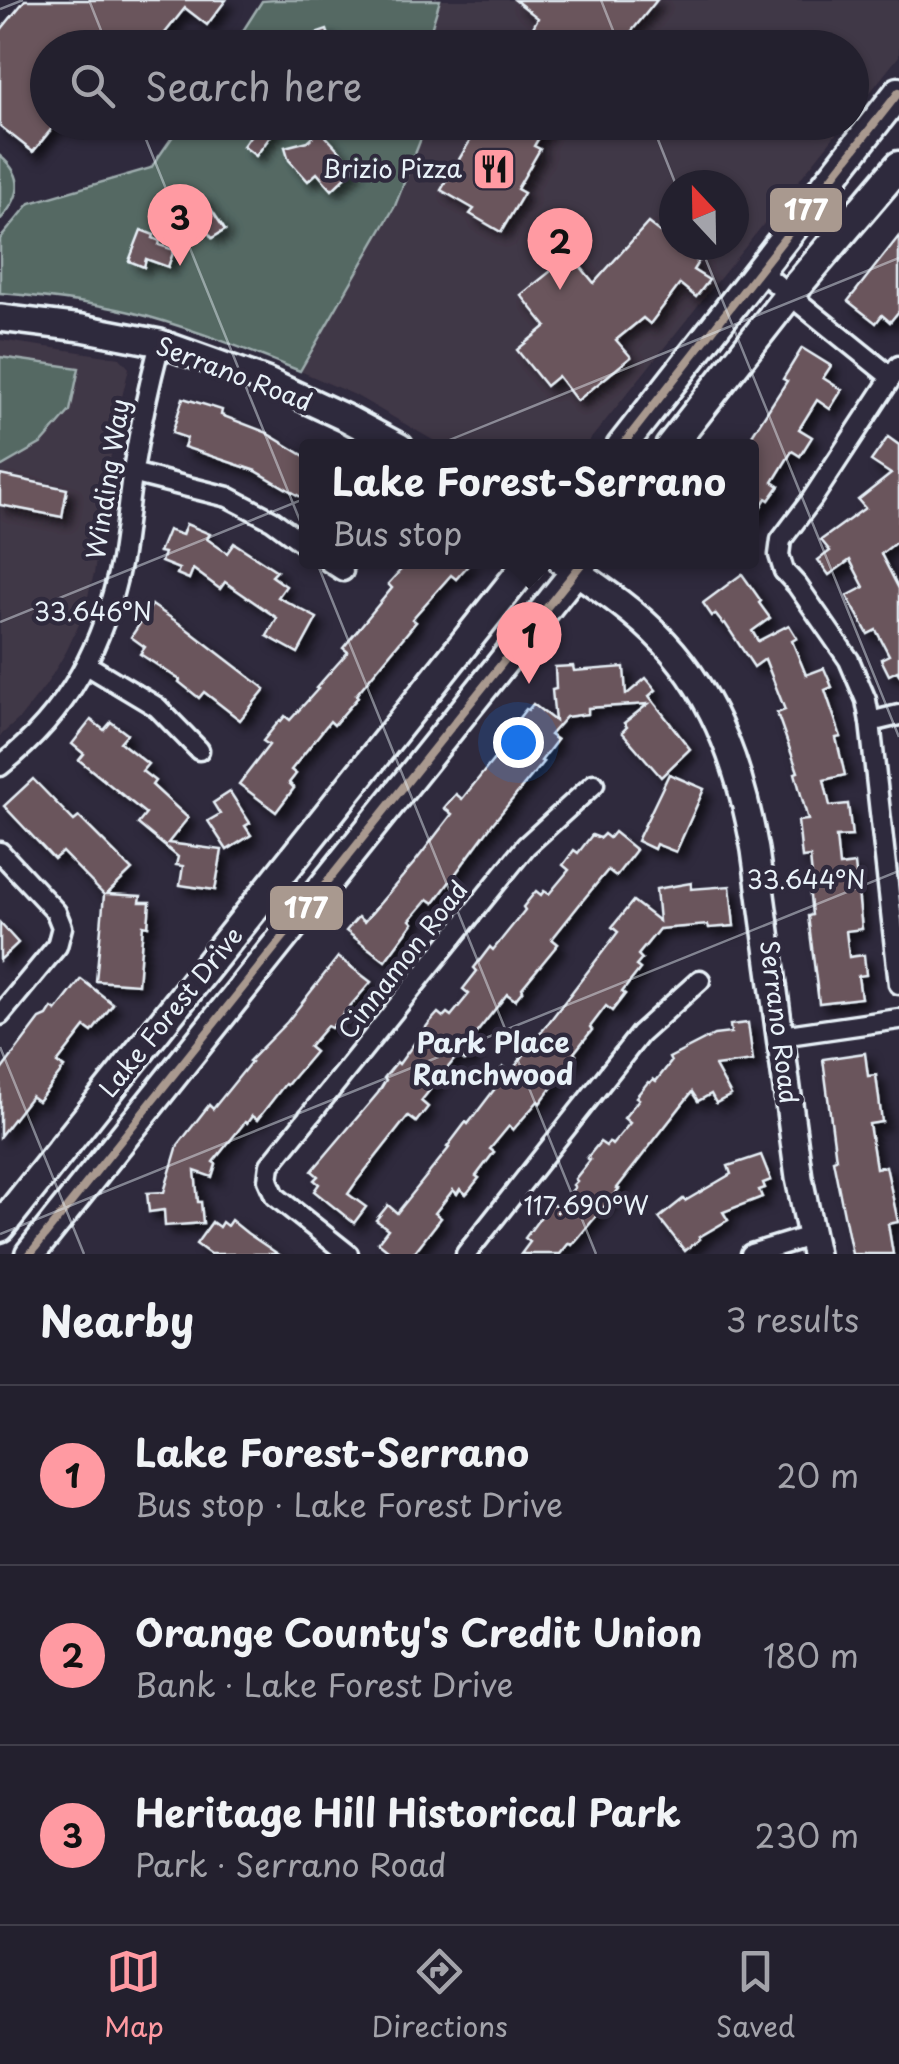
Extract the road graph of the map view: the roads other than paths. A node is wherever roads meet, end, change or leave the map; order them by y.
1 (899, 92) edge
2 (869, 131) edge
3 (862, 140) edge
4 (899, 166) edge
5 (760, 271) junction
6 (790, 295) junction
7 (0, 318) edge
8 (160, 343) junction
9 (895, 372) edge
10 (387, 439) edge
11 (628, 439) edge
12 (676, 439) edge
13 (132, 473) junction
14 (299, 540) edge
15 (523, 569) edge
16 (571, 569) edge
17 (579, 569) edge
18 (87, 664) junction
19 (899, 715) edge
20 (870, 722) junction
21 (199, 750) dead end
22 (0, 766) edge
23 (594, 784) dead end
24 (0, 852) edge
25 (896, 908) edge
26 (700, 980) dead end
27 (899, 984) edge
28 (0, 1015) edge
29 (899, 1019) edge
30 (781, 1036) junction
31 (0, 1227) edge
32 (812, 1245) edge
33 (30, 1254) edge
34 (348, 1254) edge
35 (466, 1254) edge
36 (751, 1254) edge

1 - 2 main road
3 - 5 main road
4 - 6 main road
5 - 6 street
5 - 11 main road
6 - 9 street
6 - 12 main road
7 - 8 street, Serrano Road
8 - 10 street, Serrano Road
8 - 13 street, Winding Way
9 - 20 street
13 - 14 street
13 - 18 street, Winding Way
15 - 31 main road, Lake Forest Drive
16 - 33 main road, Lake Forest Drive
17 - 30 street, Serrano Road
18 - 21 street
18 - 22 street, Winding Way
19 - 20 street
20 - 25 street
23 - 34 street, Cinnamon Road
24 - 28 street
25 - 27 street
26 - 35 street
29 - 30 street
30 - 32 street, Serrano Road
32 - 36 street

